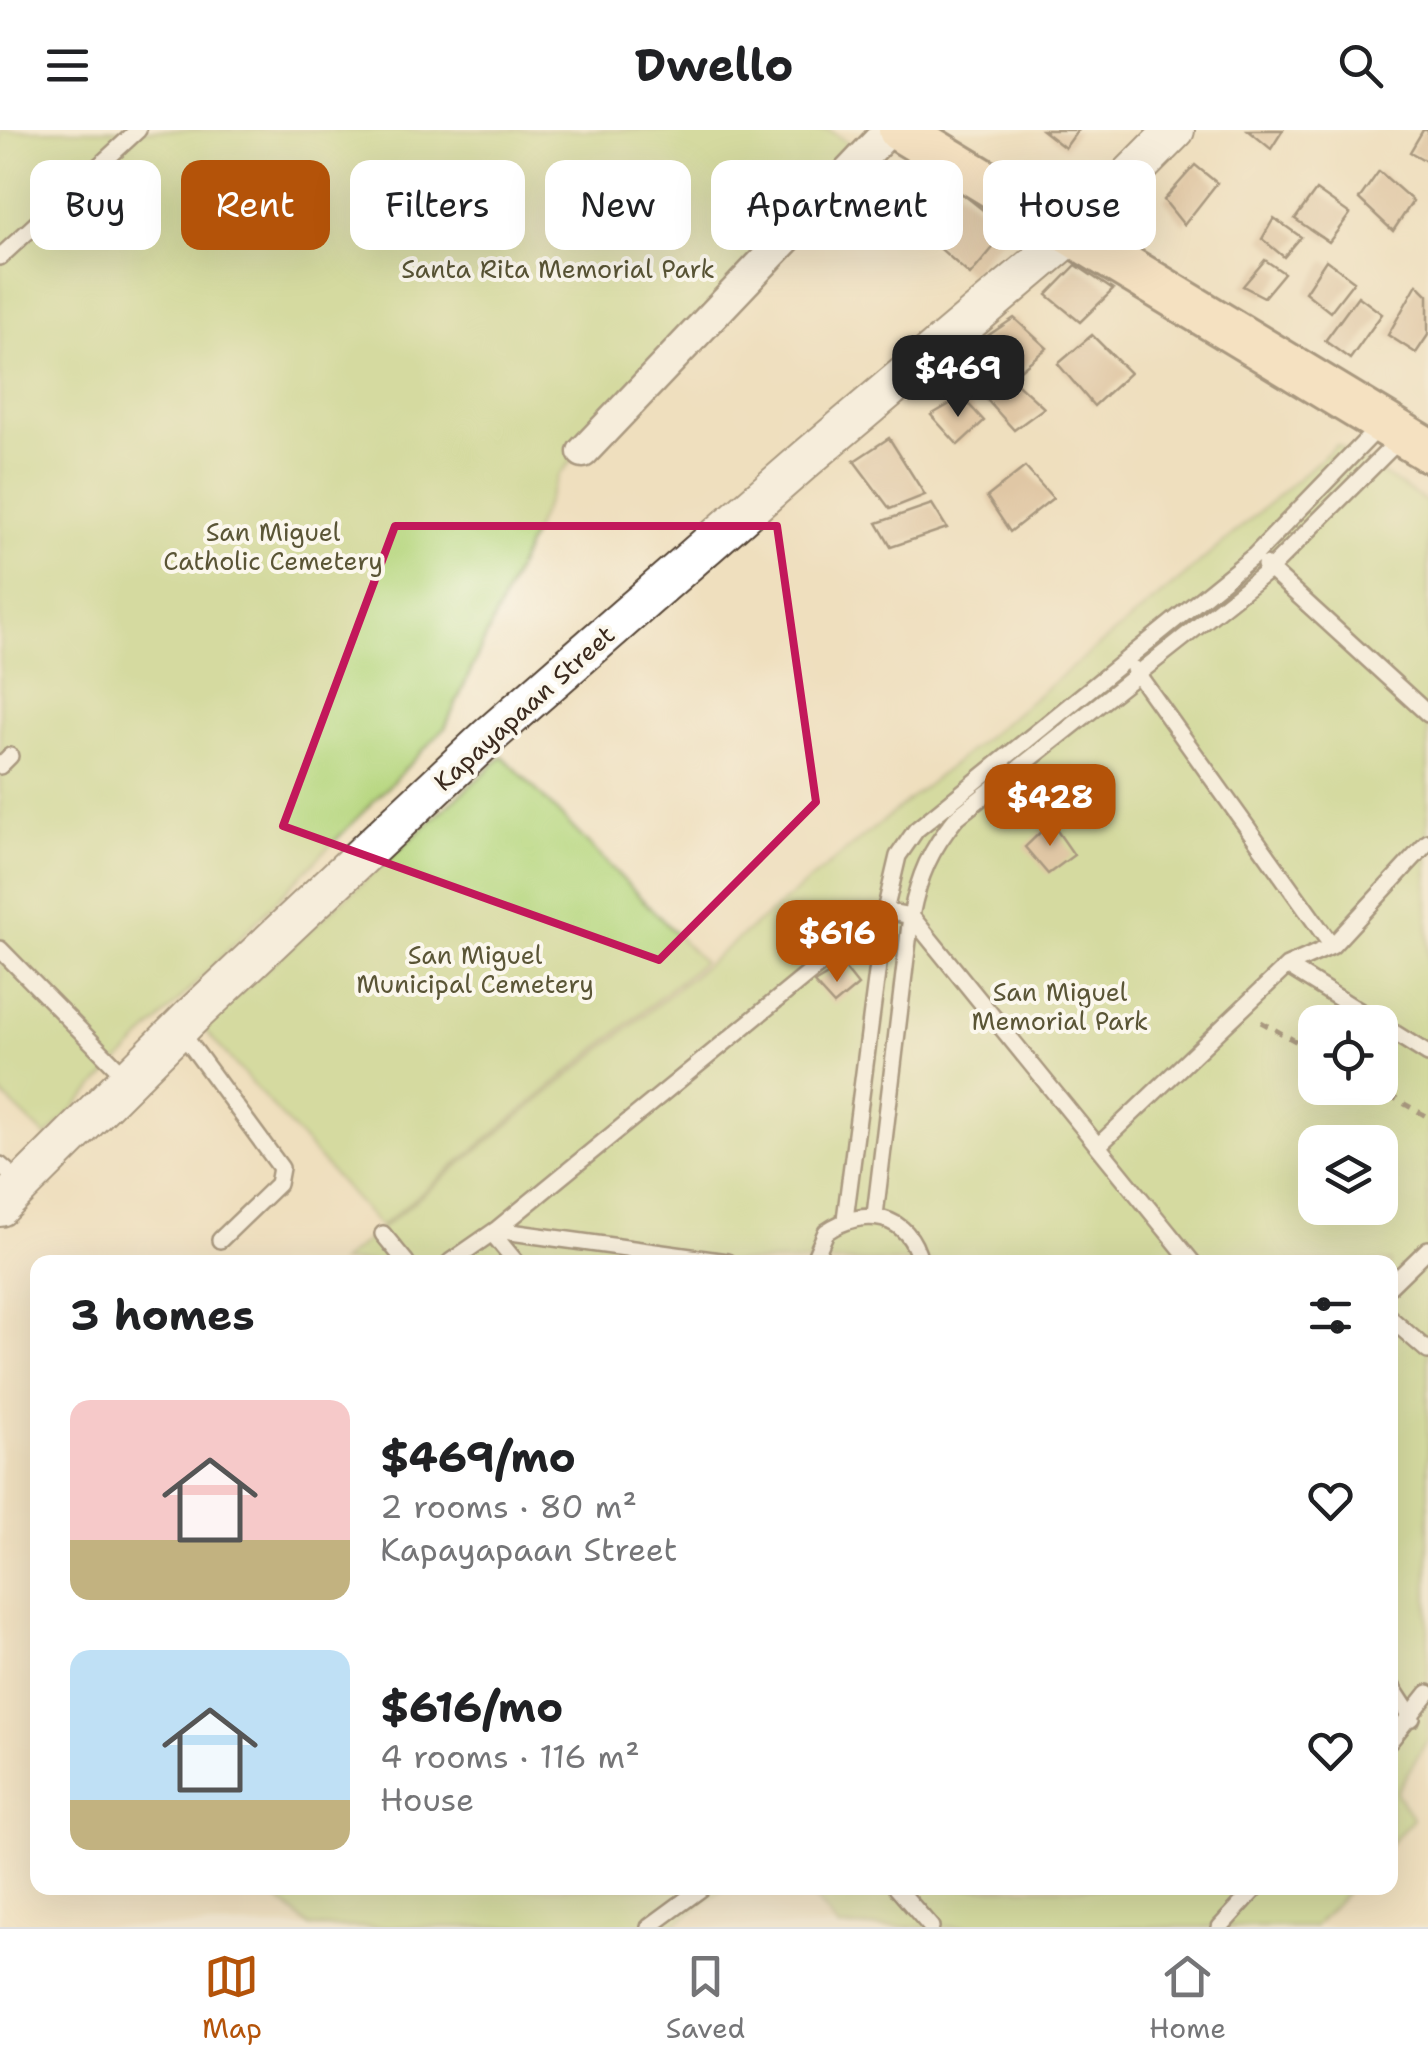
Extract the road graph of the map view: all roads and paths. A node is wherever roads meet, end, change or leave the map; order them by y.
1 (138, 130) edge
2 (889, 130) edge
3 (900, 130) edge
4 (1175, 130) edge
5 (1145, 160) edge
6 (983, 180) edge
7 (1053, 250) edge
8 (1098, 250) edge
9 (0, 257) edge
10 (1405, 436) edge
11 (583, 452) dead end
12 (1255, 555) junction
13 (1270, 570) junction
14 (1125, 658) junction
15 (1139, 676) junction
16 (1428, 714) edge
17 (1428, 842) edge
18 (885, 911) junction
19 (911, 916) junction
20 (1332, 946) junction
21 (0, 950) edge
22 (1288, 966) junction
23 (1350, 1005) edge
24 (1239, 1009) junction
25 (179, 1029) junction
26 (1398, 1035) edge
27 (1298, 1042) edge
28 (1428, 1054) edge
29 (129, 1080) junction
30 (1398, 1100) edge
31 (1428, 1117) edge
32 (1099, 1145) junction
33 (8, 1186) edge
34 (875, 1215) junction
35 (845, 1219) junction
36 (494, 1232) junction
37 (382, 1234) dead end
38 (220, 1240) dead end
39 (1428, 1250) edge
40 (400, 1255) edge
41 (460, 1255) edge
42 (511, 1255) edge
43 (673, 1255) edge
44 (816, 1255) edge
45 (917, 1255) edge
46 (1186, 1255) edge
47 (1398, 1278) edge
48 (1398, 1325) edge
49 (1428, 1352) edge
50 (1428, 1693) edge
51 (1398, 1696) edge
52 (1412, 1718) junction
53 (1398, 1733) edge
54 (692, 1895) edge
55 (903, 1895) edge
56 (1250, 1895) edge
57 (649, 1927) edge
58 (931, 1927) edge
59 (1220, 1927) edge

1 - 9 lane
2 - 11 street
3 - 6 main road
4 - 5 street, Kapayapaan Street
7 - 25 street, Kapayapaan Street
8 - 10 main road
10 - 12 lane
10 - 13 lane
12 - 13 lane
12 - 14 lane
13 - 15 lane
13 - 16 lane
14 - 15 lane
14 - 18 lane
15 - 19 lane
15 - 20 lane
17 - 20 lane
18 - 19 lane
18 - 35 lane
18 - 36 lane
19 - 32 lane
19 - 34 lane
20 - 22 lane
21 - 29 lane
22 - 23 lane
22 - 24 lane
24 - 27 path
24 - 32 lane
25 - 29 street, Kapayapaan Street
25 - 38 lane
26 - 28 lane
29 - 33 street, Kapayapaan Street
30 - 31 path
32 - 46 lane
34 - 35 lane
34 - 45 lane
35 - 44 lane
36 - 41 lane
36 - 42 lane
36 - 43 lane
37 - 40 lane
39 - 47 lane
48 - 49 lane
50 - 52 lane
51 - 52 lane
52 - 53 lane
54 - 57 lane
55 - 58 lane
56 - 59 lane

